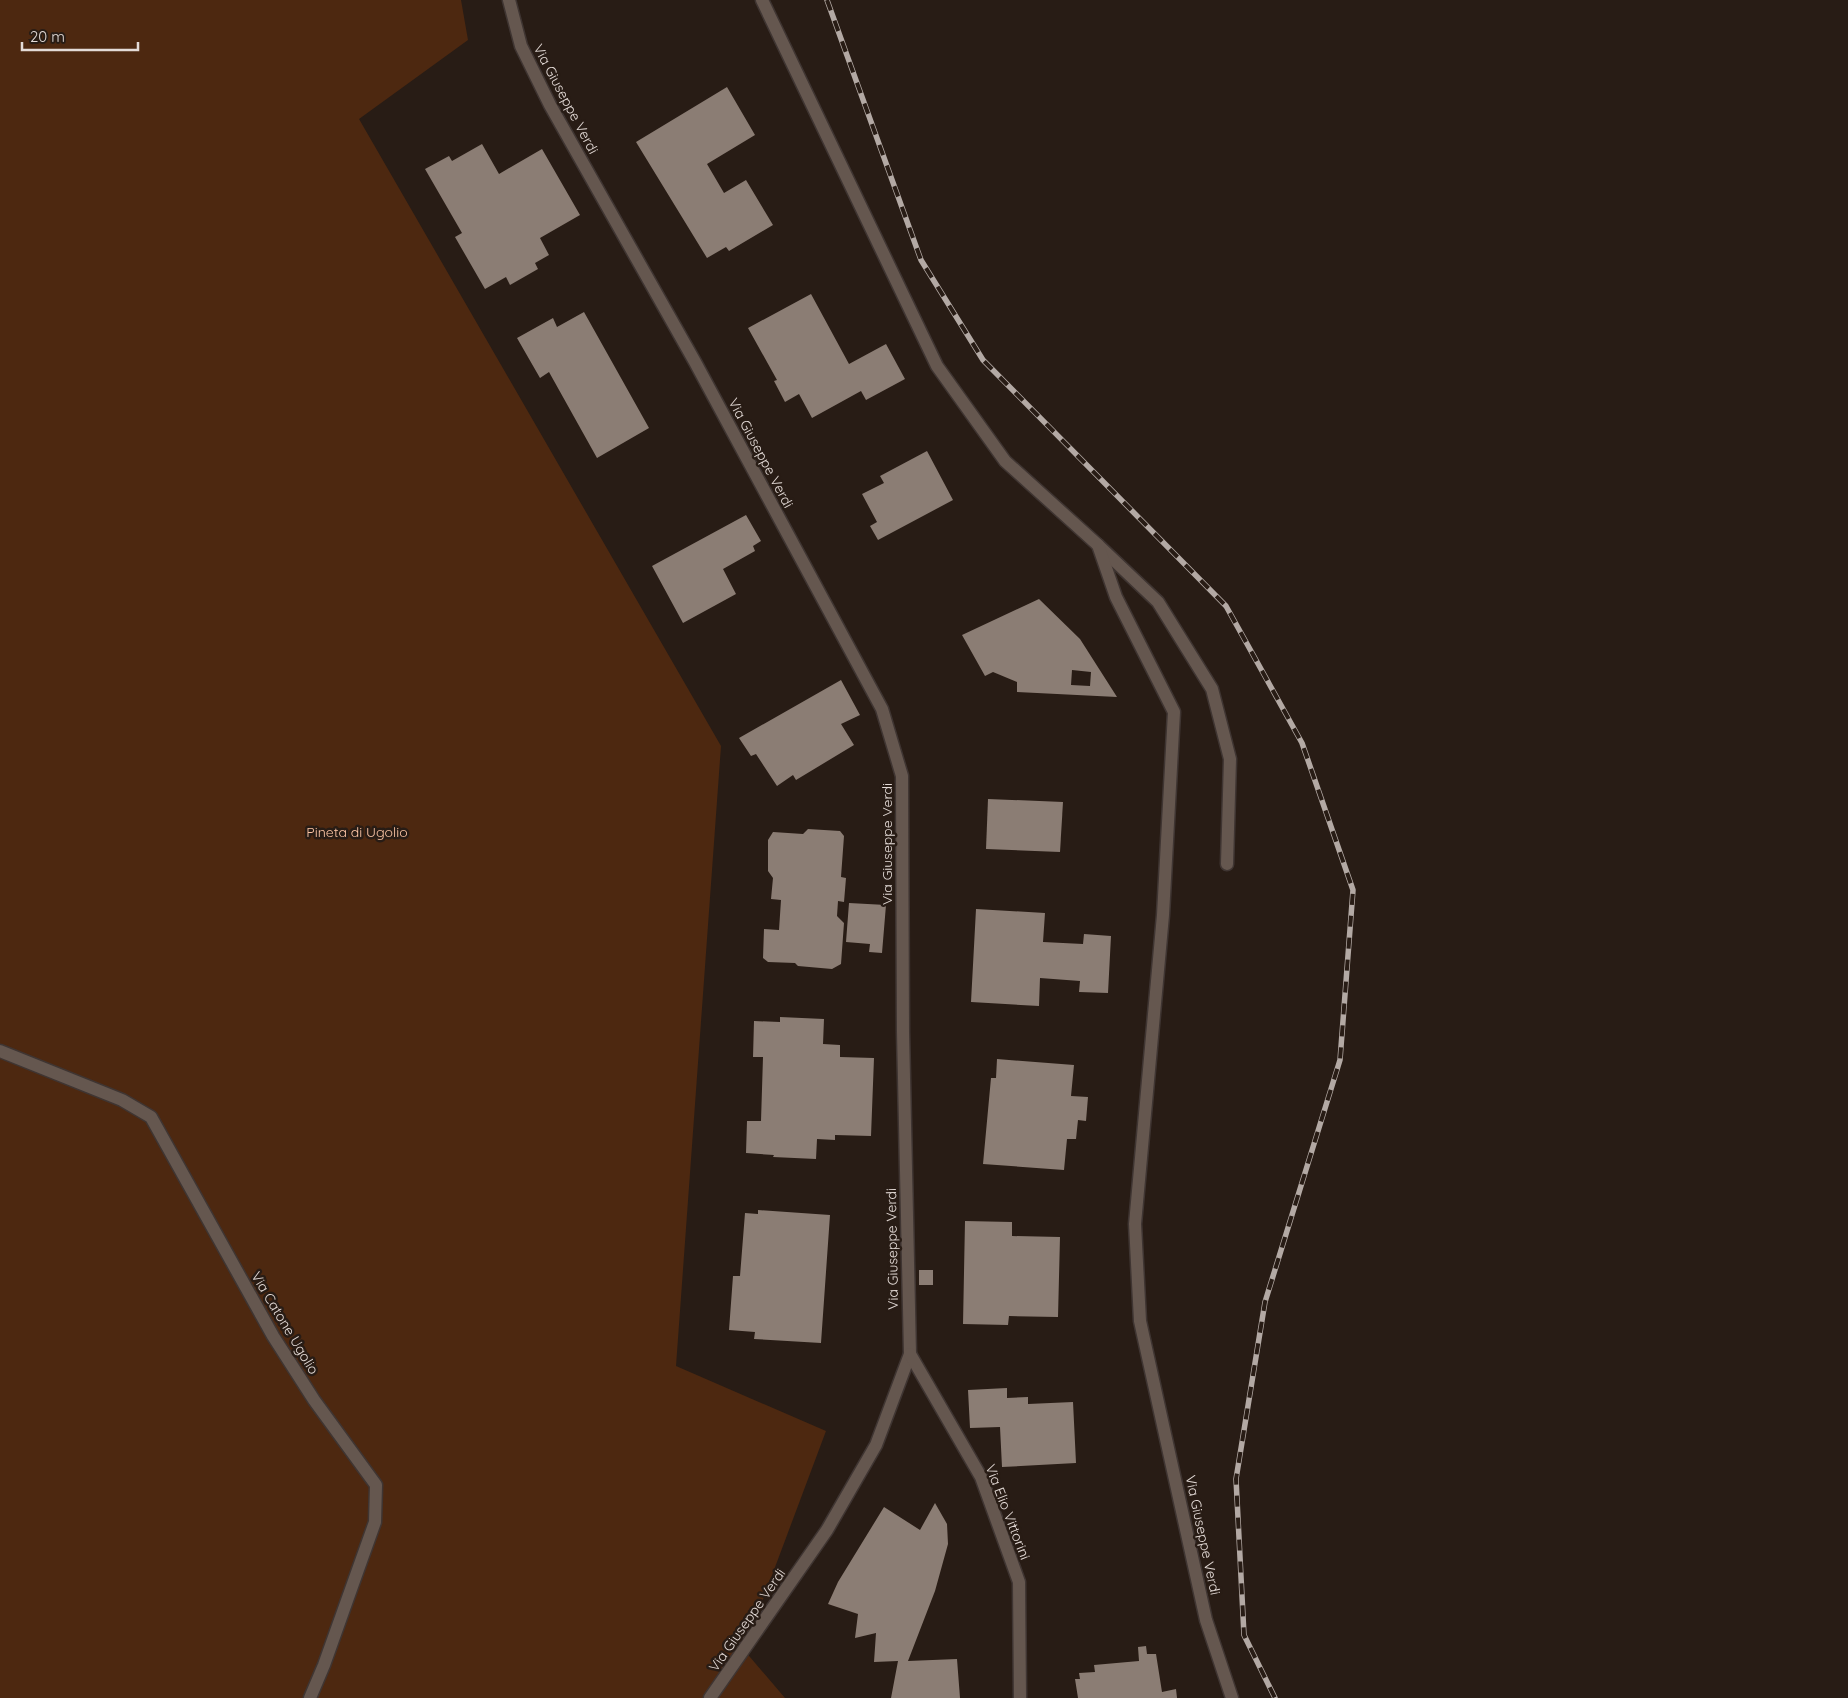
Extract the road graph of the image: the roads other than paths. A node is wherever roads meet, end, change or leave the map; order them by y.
1 (509, 0) edge
2 (762, 0) edge
3 (1098, 545) junction
4 (1227, 864) dead end
5 (0, 1051) edge
6 (910, 1354) junction
7 (310, 1698) edge
8 (710, 1698) edge
9 (1020, 1698) edge
10 (1232, 1698) edge

1 - 6 street, Via Giuseppe Verdi
2 - 3 street, Via Giuseppe Verdi
3 - 4 street
3 - 10 street, Via Giuseppe Verdi
5 - 7 street, Via Catone Ugolio
6 - 8 street, Via Giuseppe Verdi
6 - 9 street, Via Elio Vittorini

